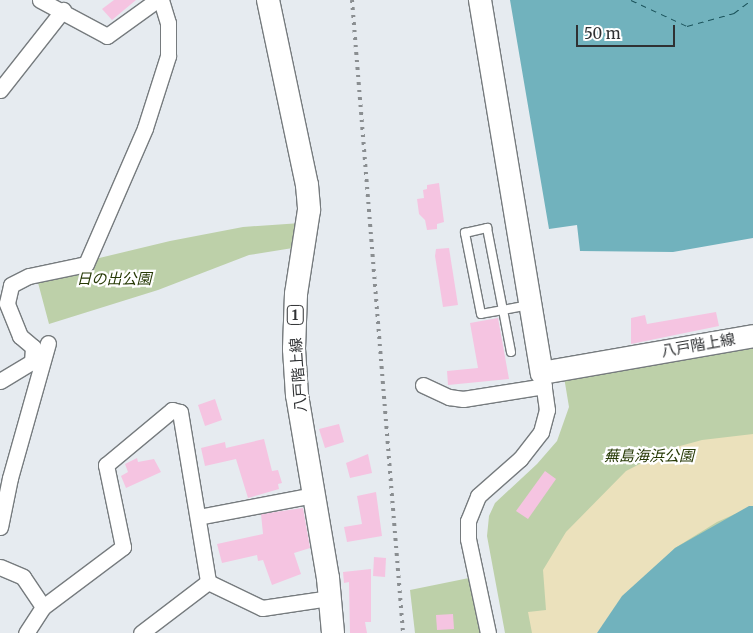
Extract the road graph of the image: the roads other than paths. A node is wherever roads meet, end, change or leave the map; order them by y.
1 (40, 0) edge
2 (157, 0) edge
3 (161, 0) edge
4 (268, 0) edge
5 (480, 0) edge
6 (63, 10) junction
7 (0, 90) edge
8 (530, 305) junction
9 (503, 310) junction
10 (753, 336) edge
11 (48, 343) dead end
12 (511, 352) dead end
13 (36, 363) junction
14 (543, 379) junction
15 (0, 381) edge
16 (423, 385) dead end
17 (313, 495) junction
18 (198, 517) junction
19 (0, 527) edge
20 (0, 567) edge
21 (208, 582) junction
22 (330, 598) junction
23 (43, 608) junction
24 (26, 633) edge
25 (141, 633) edge
26 (333, 633) edge
27 (488, 633) edge

1 - 6 street
2 - 6 street
3 - 13 street
4 - 17 main road, 八戸階上線 / 1
5 - 8 main road
6 - 7 street
8 - 9 lane
8 - 14 main road
9 - 9 lane
9 - 12 lane
10 - 14 main road, 八戸階上線
11 - 13 street
13 - 15 street
13 - 19 street
14 - 16 street
14 - 27 street
17 - 18 street
17 - 22 main road, 八戸階上線 / 1
18 - 21 street
18 - 23 street
20 - 23 street
21 - 22 street
21 - 25 street
22 - 26 main road, 八戸階上線 / 1
23 - 24 street

